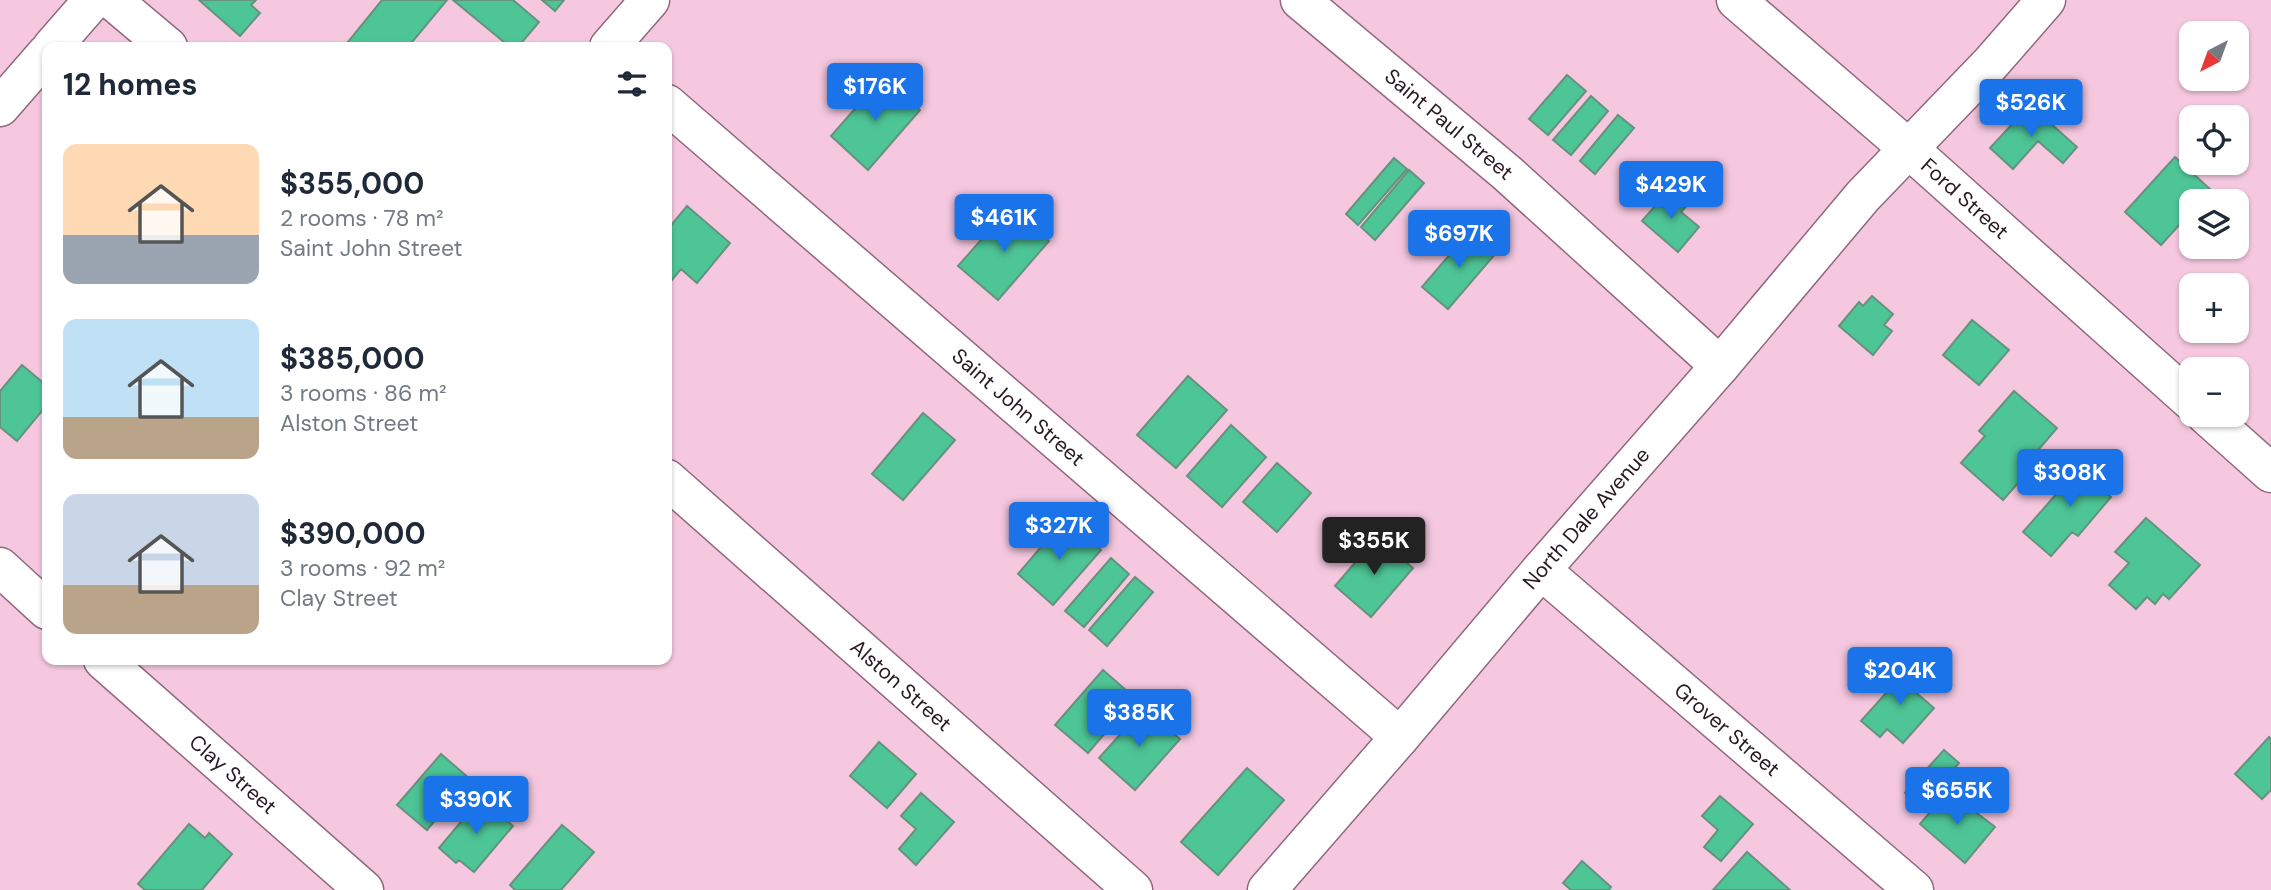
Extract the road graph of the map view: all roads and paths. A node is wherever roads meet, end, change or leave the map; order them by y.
1 (93, 0) edge
2 (112, 0) edge
3 (650, 0) edge
4 (1300, 0) edge
5 (1736, 0) edge
6 (2046, 0) edge
7 (56, 42) edge
8 (162, 42) edge
9 (613, 42) edge
10 (42, 59) edge
11 (0, 107) edge
12 (672, 108) edge
13 (1909, 149) junction
14 (1720, 366) junction
15 (2179, 390) edge
16 (2220, 427) edge
17 (2271, 472) edge
18 (672, 483) edge
19 (0, 567) edge
20 (1541, 570) junction
21 (42, 605) edge
22 (109, 665) edge
23 (1400, 737) junction
24 (364, 890) edge
25 (1133, 890) edge
26 (1267, 890) edge
27 (1914, 890) edge

1 - 7 street
2 - 8 street
3 - 9 street
4 - 14 street, Saint Paul Street
5 - 13 street, Ford Street
6 - 13 street, North Dale Avenue
10 - 11 street
12 - 23 street, Saint John Street
13 - 14 street, North Dale Avenue
13 - 15 street, Ford Street
14 - 20 street, North Dale Avenue
16 - 17 street
18 - 25 street, Alston Street
19 - 21 street
20 - 23 street, North Dale Avenue
20 - 27 street, Grover Street
22 - 24 street, Clay Street
23 - 26 street, North Dale Avenue

